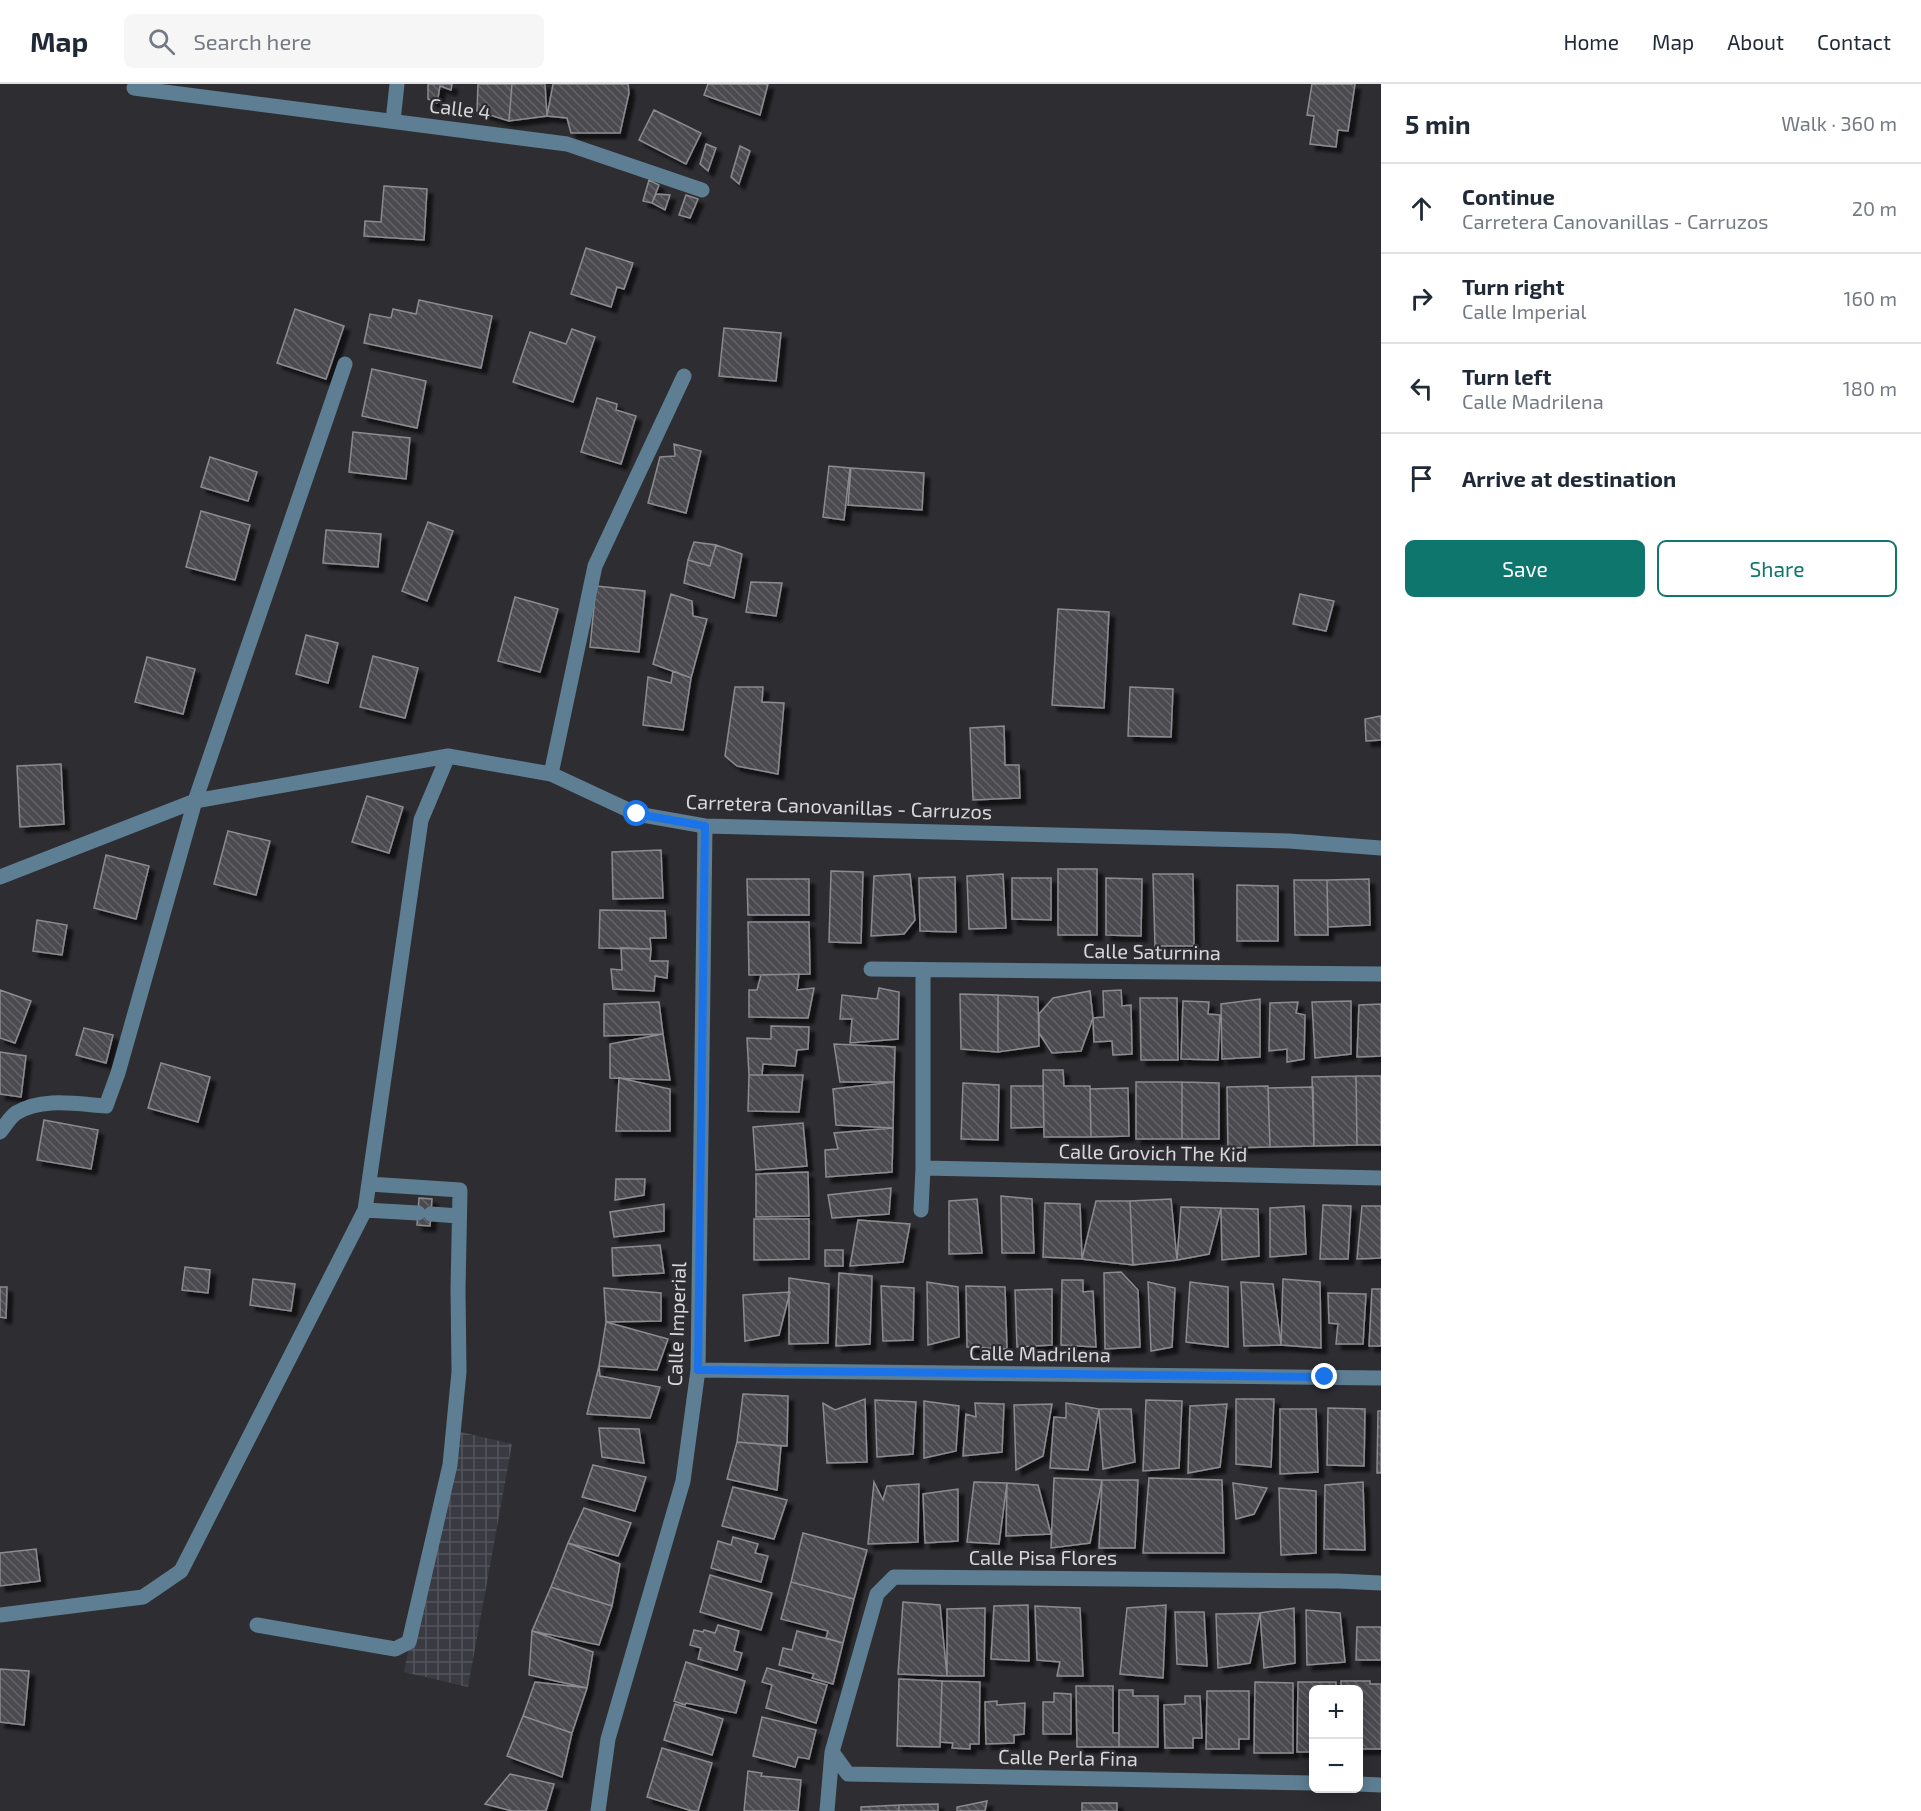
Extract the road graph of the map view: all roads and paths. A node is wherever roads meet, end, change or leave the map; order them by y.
1 (397, 84) edge
2 (134, 88) dead end
3 (393, 121) junction
4 (702, 190) dead end
5 (345, 364) dead end
6 (684, 376) dead end
7 (448, 756) junction
8 (551, 774) junction
9 (195, 801) junction
10 (705, 826) junction
11 (1381, 848) edge
12 (0, 877) edge
13 (871, 969) dead end
14 (923, 970) junction
15 (1381, 974) edge
16 (0, 1132) edge
17 (923, 1168) junction
18 (1381, 1178) edge
19 (369, 1184) junction
20 (365, 1210) junction
21 (921, 1210) dead end
22 (459, 1216) junction
23 (698, 1370) junction
24 (1381, 1378) edge
25 (1381, 1583) edge
26 (0, 1615) edge
27 (257, 1624) dead end
28 (832, 1752) junction
29 (1309, 1783) edge
30 (1363, 1784) edge
31 (1381, 1785) edge
32 (598, 1811) edge
33 (826, 1811) edge

1 - 3 street
2 - 3 street, Calle 4
3 - 4 street, Calle 4
5 - 9 street
6 - 8 street
7 - 8 street, Carretera Canovanillas - Carruzos
7 - 9 street, Carretera Canovanillas - Carruzos
7 - 19 street
8 - 10 street, Carretera Canovanillas - Carruzos
9 - 12 street, Carretera Canovanillas - Carruzos
9 - 16 street
10 - 11 street, Carretera Canovanillas - Carruzos
10 - 23 street, Calle Imperial
13 - 14 street, Calle Saturnina
14 - 15 street, Calle Saturnina
14 - 17 street
17 - 18 street, Calle Grovich The Kid
17 - 21 street
19 - 20 street
19 - 22 street
20 - 22 street
20 - 26 street
22 - 27 street
23 - 24 street, Calle Madrilena
23 - 32 street, Calle Imperial
25 - 28 street, Calle Pisa Flores
28 - 29 street, Calle Perla Fina
28 - 33 street, Calle Pisa Flores
30 - 31 street

